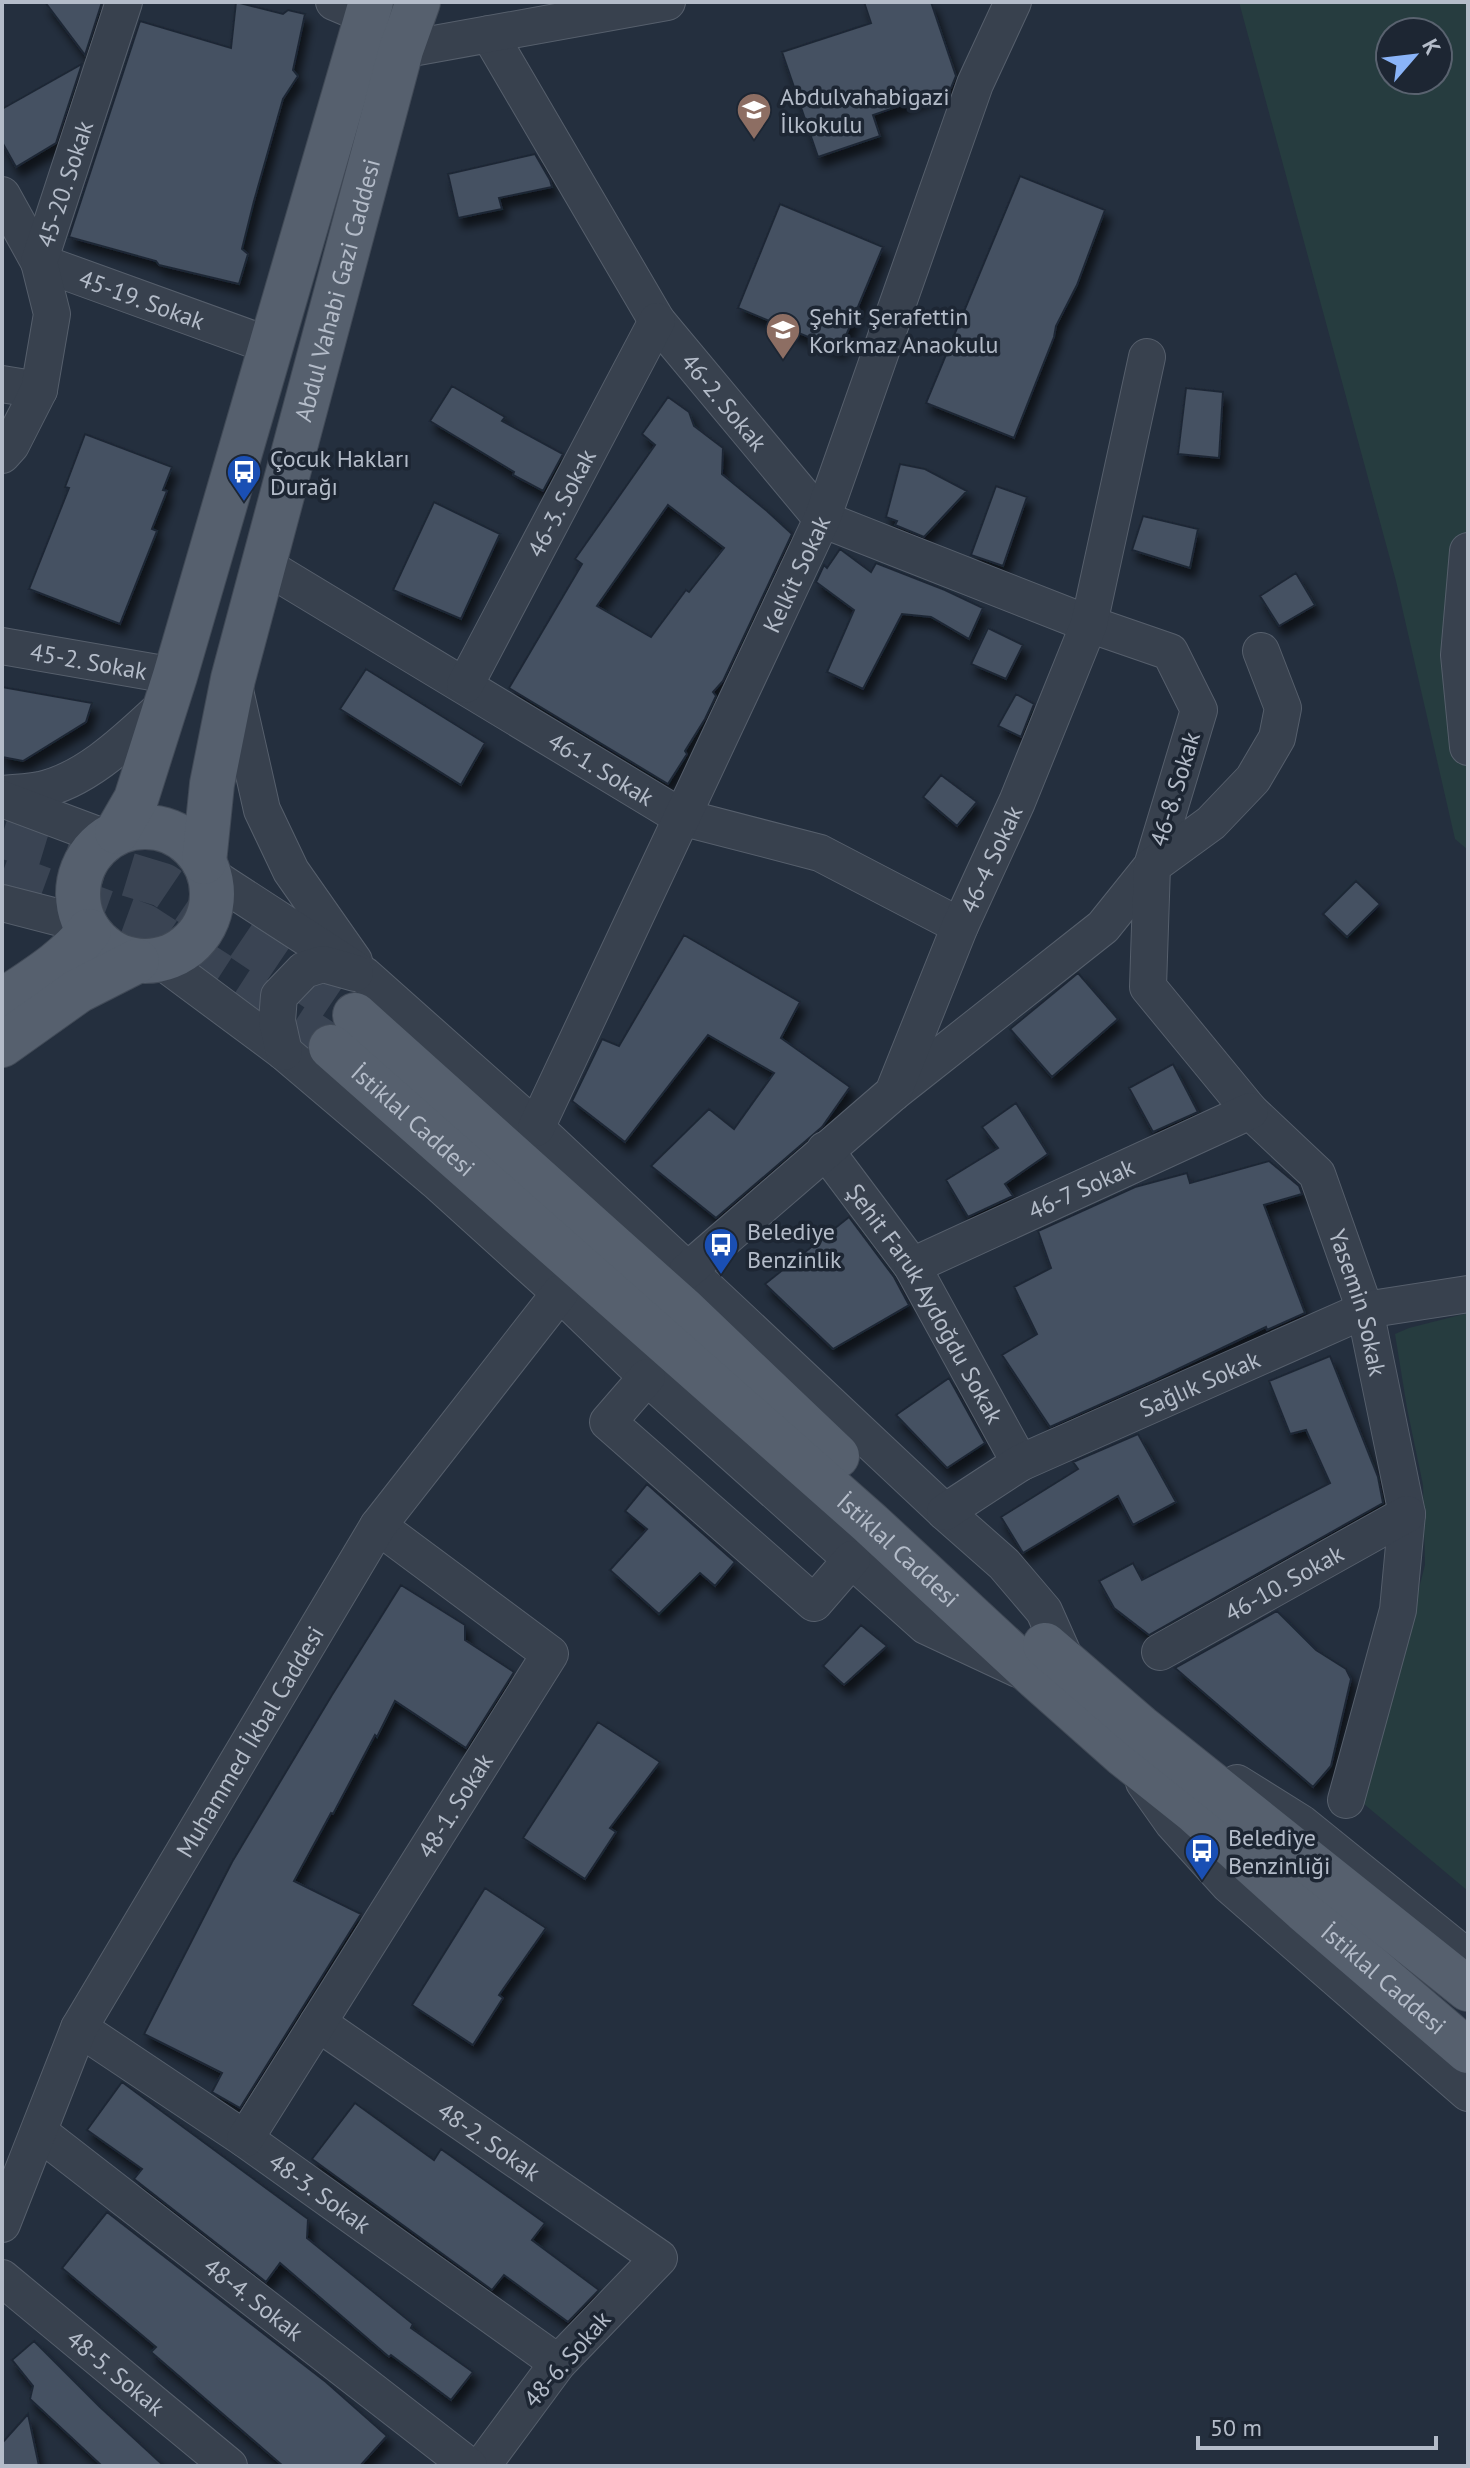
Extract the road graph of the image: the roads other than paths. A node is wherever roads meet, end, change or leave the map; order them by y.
1 (124, 2) edge
2 (418, 2) edge
3 (667, 2) edge
4 (1013, 2) edge
5 (357, 7) edge
6 (489, 34) junction
7 (401, 50) junction
8 (2, 195) edge
9 (39, 262) junction
10 (657, 321) junction
11 (271, 346) junction
12 (1147, 357) dead end
13 (2, 384) edge
14 (39, 390) junction
15 (2, 455) edge
16 (822, 519) junction
17 (1468, 551) edge
18 (264, 565) junction
19 (1089, 624) junction
20 (2, 646) edge
21 (1261, 651) dead end
22 (233, 679) junction
23 (465, 685) junction
24 (170, 690) junction
25 (1468, 747) edge
26 (2, 797) edge
27 (681, 817) junction
28 (111, 835) junction
29 (1152, 866) junction
30 (207, 869) junction
31 (2, 903) edge
32 (960, 926) junction
33 (86, 927) junction
34 (148, 960) junction
35 (2, 1001) edge
36 (350, 1012) junction
37 (2, 1045) edge
38 (284, 1052) junction
39 (893, 1093) junction
40 (1250, 1111) junction
41 (536, 1128) junction
42 (825, 1150) junction
43 (912, 1266) junction
44 (687, 1271) junction
45 (560, 1293) junction
46 (1468, 1294) edge
47 (1365, 1310) junction
48 (647, 1377) junction
49 (1020, 1463) junction
50 (945, 1512) junction
51 (1407, 1514) junction
52 (378, 1526) junction
53 (852, 1559) junction
54 (1160, 1652) dead end
55 (1052, 1671) junction
56 (1137, 1745) junction
57 (1346, 1800) dead end
58 (1468, 1958) edge
59 (1468, 1989) edge
60 (318, 2023) junction
61 (79, 2028) junction
62 (1468, 2051) edge
63 (1468, 2093) edge
64 (39, 2132) junction
65 (245, 2139) junction
66 (2, 2223) edge
67 (659, 2258) joint
68 (2, 2278) edge
69 (558, 2363) junction
70 (229, 2466) edge
71 (469, 2466) edge
72 (482, 2466) edge

1 - 9 street, 45-20. Sokak
2 - 7 main road, Abdul Vahabi Gazi Caddesi
3 - 6 street
4 - 16 street, Kelkit Sokak
5 - 11 main road, Abdul Vahabi Gazi Caddesi
6 - 7 street
6 - 10 street, 46-2. Sokak
7 - 18 main road, Abdul Vahabi Gazi Caddesi
8 - 9 street
9 - 11 street, 45-19. Sokak
9 - 14 street, 45-20. Sokak
10 - 16 street, 46-2. Sokak
10 - 23 street, 46-3. Sokak
11 - 24 main road, Abdul Vahabi Gazi Caddesi
12 - 19 street, 46-4 Sokak
13 - 14 street
14 - 15 street, 45-20. Sokak
16 - 19 street, 46-2. Sokak
16 - 27 street, Kelkit Sokak
17 - 25 street
18 - 22 main road, Abdul Vahabi Gazi Caddesi
18 - 23 street, 46-1. Sokak
19 - 29 street, 46-8. Sokak
19 - 32 street, 46-4 Sokak
20 - 24 street, 45-2. Sokak
21 - 29 street
22 - 30 main road, Abdul Vahabi Gazi Caddesi
22 - 36 street
23 - 27 street, 46-1. Sokak
24 - 26 street
24 - 28 main road, Abdul Vahabi Gazi Caddesi
26 - 28 street
27 - 32 street, 46-1. Sokak
27 - 41 street, Kelkit Sokak
28 - 30 main road
28 - 33 main road
29 - 39 street, 46-8. Sokak
29 - 40 street, Yasemin Sokak
30 - 34 main road
30 - 36 street
31 - 33 street
32 - 39 street, 46-4 Sokak
33 - 34 main road
33 - 35 main road
34 - 37 main road
34 - 38 street
36 - 38 street
36 - 41 street
36 - 55 main road, İstiklal Caddesi
38 - 45 street
39 - 42 street, 46-4 Sokak
40 - 43 street, 46-7 Sokak
40 - 47 street, Yasemin Sokak
41 - 44 street
42 - 43 street, Şehit Faruk Aydoğdu Sokak
42 - 44 street, 46-4 Sokak
43 - 49 street, Şehit Faruk Aydoğdu Sokak
44 - 50 street
45 - 48 street
45 - 52 street, Muhammed İkbal Caddesi
46 - 47 street, Sağlık Sokak
47 - 49 street, Sağlık Sokak
47 - 51 street, Yasemin Sokak
48 - 53 street
48 - 53 street
49 - 50 street, Sağlık Sokak
50 - 55 street
51 - 54 street, 46-10. Sokak
51 - 57 street, Yasemin Sokak
52 - 60 street, 48-1. Sokak
52 - 61 street, Muhammed İkbal Caddesi
53 - 55 street
55 - 56 main road, İstiklal Caddesi
56 - 58 street
56 - 59 main road, İstiklal Caddesi
56 - 62 main road, İstiklal Caddesi
56 - 63 street
60 - 65 street, 48-1. Sokak
60 - 67 street, 48-2. Sokak
61 - 64 street, Muhammed İkbal Caddesi
61 - 65 street, 48-3. Sokak
64 - 66 street, Muhammed İkbal Caddesi
64 - 71 street, 48-4. Sokak
65 - 69 street, 48-3. Sokak
67 - 69 street, 48-6. Sokak
68 - 70 street, 48-5. Sokak
69 - 72 street, 48-6. Sokak

